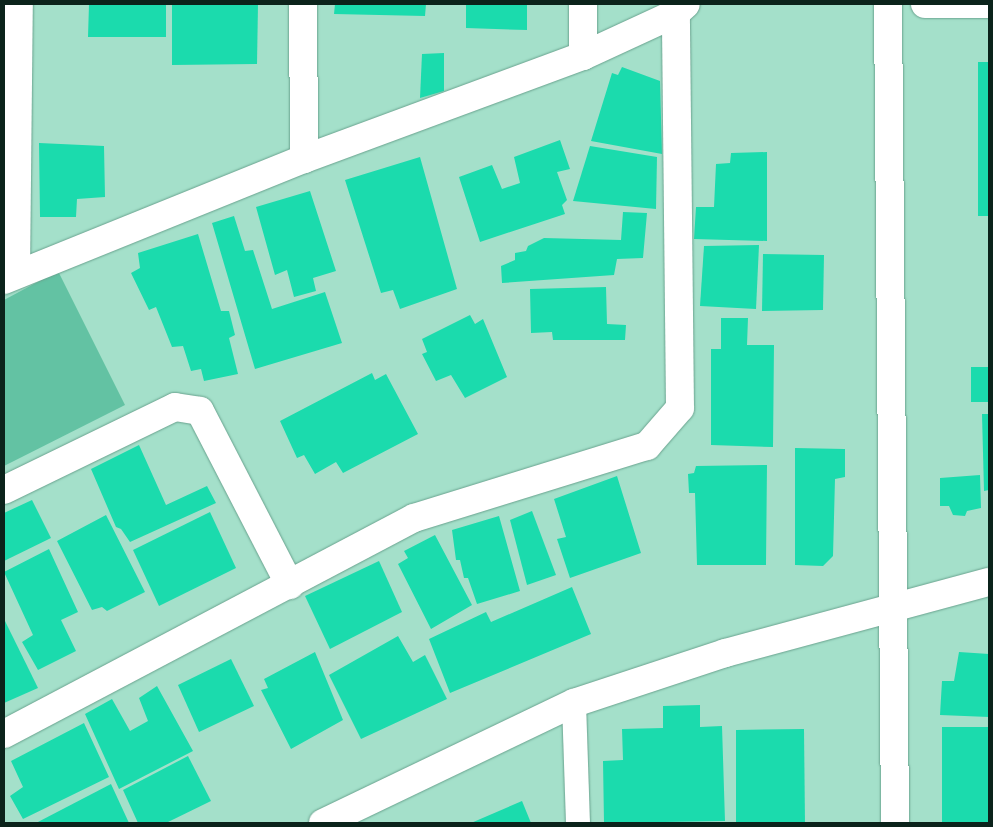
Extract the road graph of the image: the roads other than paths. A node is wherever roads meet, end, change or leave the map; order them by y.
1 (19, 4) edge
2 (303, 4) edge
3 (583, 4) edge
4 (888, 4) edge
5 (926, 4) edge
6 (989, 4) edge
7 (681, 8) edge
8 (584, 56) junction
9 (304, 159) junction
10 (10, 277) edge
11 (4, 490) edge
12 (989, 582) edge
13 (290, 585) junction
14 (893, 608) junction
15 (574, 703) junction
16 (4, 734) edge
17 (323, 823) edge
18 (578, 823) edge
19 (895, 823) edge

1 - 10 street
2 - 9 street
3 - 8 street
4 - 14 street
5 - 6 street
7 - 8 street
7 - 13 street
8 - 9 street
9 - 10 street
11 - 13 street
12 - 14 street
13 - 16 street
14 - 15 street
14 - 19 street
15 - 17 street
15 - 18 street

